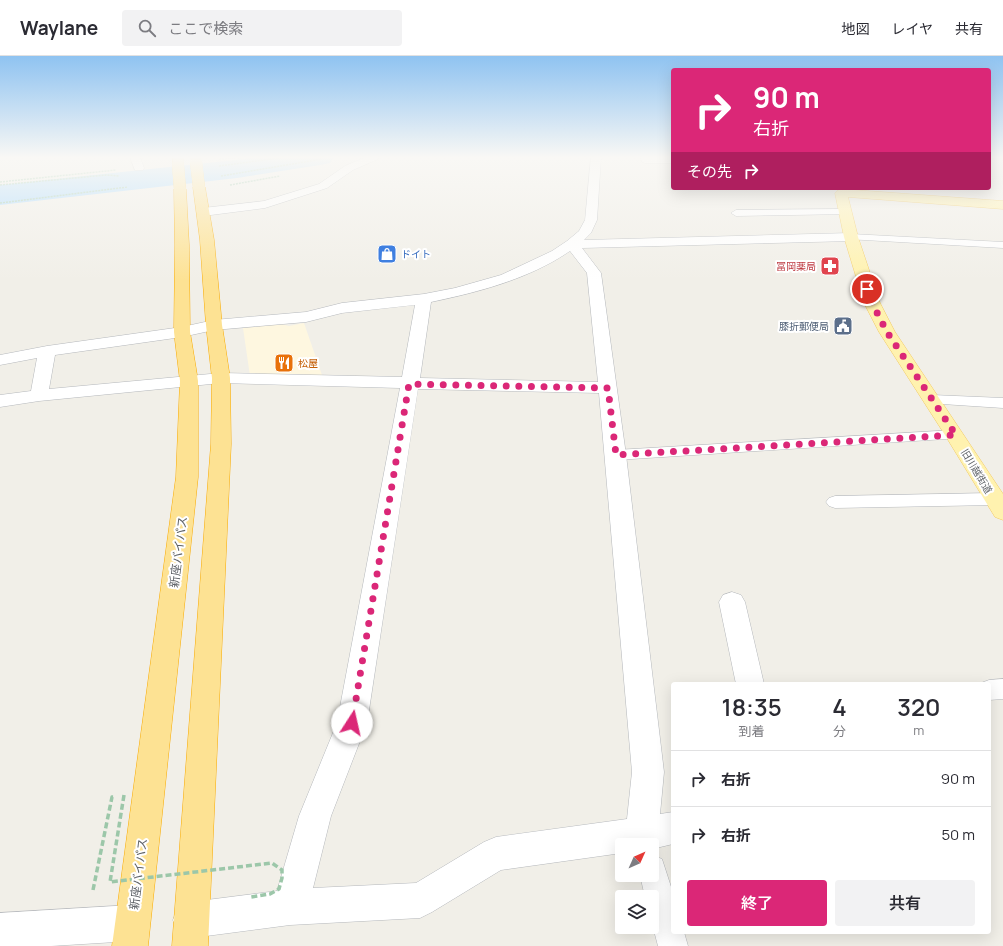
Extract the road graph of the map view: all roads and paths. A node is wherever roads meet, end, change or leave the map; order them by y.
1 (188, 199) edge
2 (196, 199) edge
3 (283, 199) edge
4 (593, 199) edge
5 (842, 199) edge
6 (916, 199) edge
7 (1003, 205) edge
8 (203, 212) junction
9 (845, 212) junction
10 (736, 213) dead end
11 (851, 237) junction
12 (572, 244) junction
13 (1003, 245) edge
14 (424, 299) junction
15 (214, 326) junction
16 (182, 332) junction
17 (46, 352) junction
18 (0, 360) edge
19 (221, 378) junction
20 (189, 381) junction
21 (409, 384) junction
22 (608, 388) junction
23 (39, 395) junction
24 (932, 400) junction
25 (0, 401) edge
26 (1003, 403) edge
27 (956, 435) junction
28 (616, 455) junction
29 (835, 502) dead end
30 (999, 505) edge
31 (732, 602) dead end
32 (750, 682) edge
33 (1003, 689) edge
34 (991, 690) edge
35 (671, 829) edge
36 (644, 838) edge
37 (647, 838) edge
38 (615, 842) edge
39 (656, 882) edge
40 (251, 897) dead end
41 (290, 907) junction
42 (85, 926) junction
43 (0, 931) edge
44 (190, 933) edge
45 (131, 934) edge
46 (673, 946) edge

1 - 16 highway, 新座バイパス
2 - 8 highway, 新座バイパス
3 - 8 street
4 - 12 street
5 - 9 main road, 旧川越街道
6 - 7 main road, 旧川越街道
8 - 15 highway, 新座バイパス
9 - 10 lane
9 - 11 main road, 旧川越街道
11 - 12 street
11 - 13 lane
11 - 24 main road, 旧川越街道
12 - 14 street
12 - 22 street
14 - 15 street
14 - 21 street
15 - 16 street
15 - 19 highway, 新座バイパス
16 - 17 street
16 - 20 highway, 新座バイパス
17 - 18 street
17 - 23 street
19 - 20 street
19 - 21 street
19 - 44 highway, 新座バイパス
20 - 23 street
20 - 45 highway, 新座バイパス
21 - 22 street
21 - 41 street
22 - 28 street
23 - 25 street
24 - 26 lane
24 - 27 main road, 旧川越街道
27 - 28 lane
27 - 30 main road, 旧川越街道
28 - 36 street
29 - 30 lane
31 - 32 street
33 - 34 lane
35 - 37 street
38 - 41 street
39 - 46 lane
40 - 42 path, bridge
41 - 44 street
42 - 43 street
42 - 45 street

